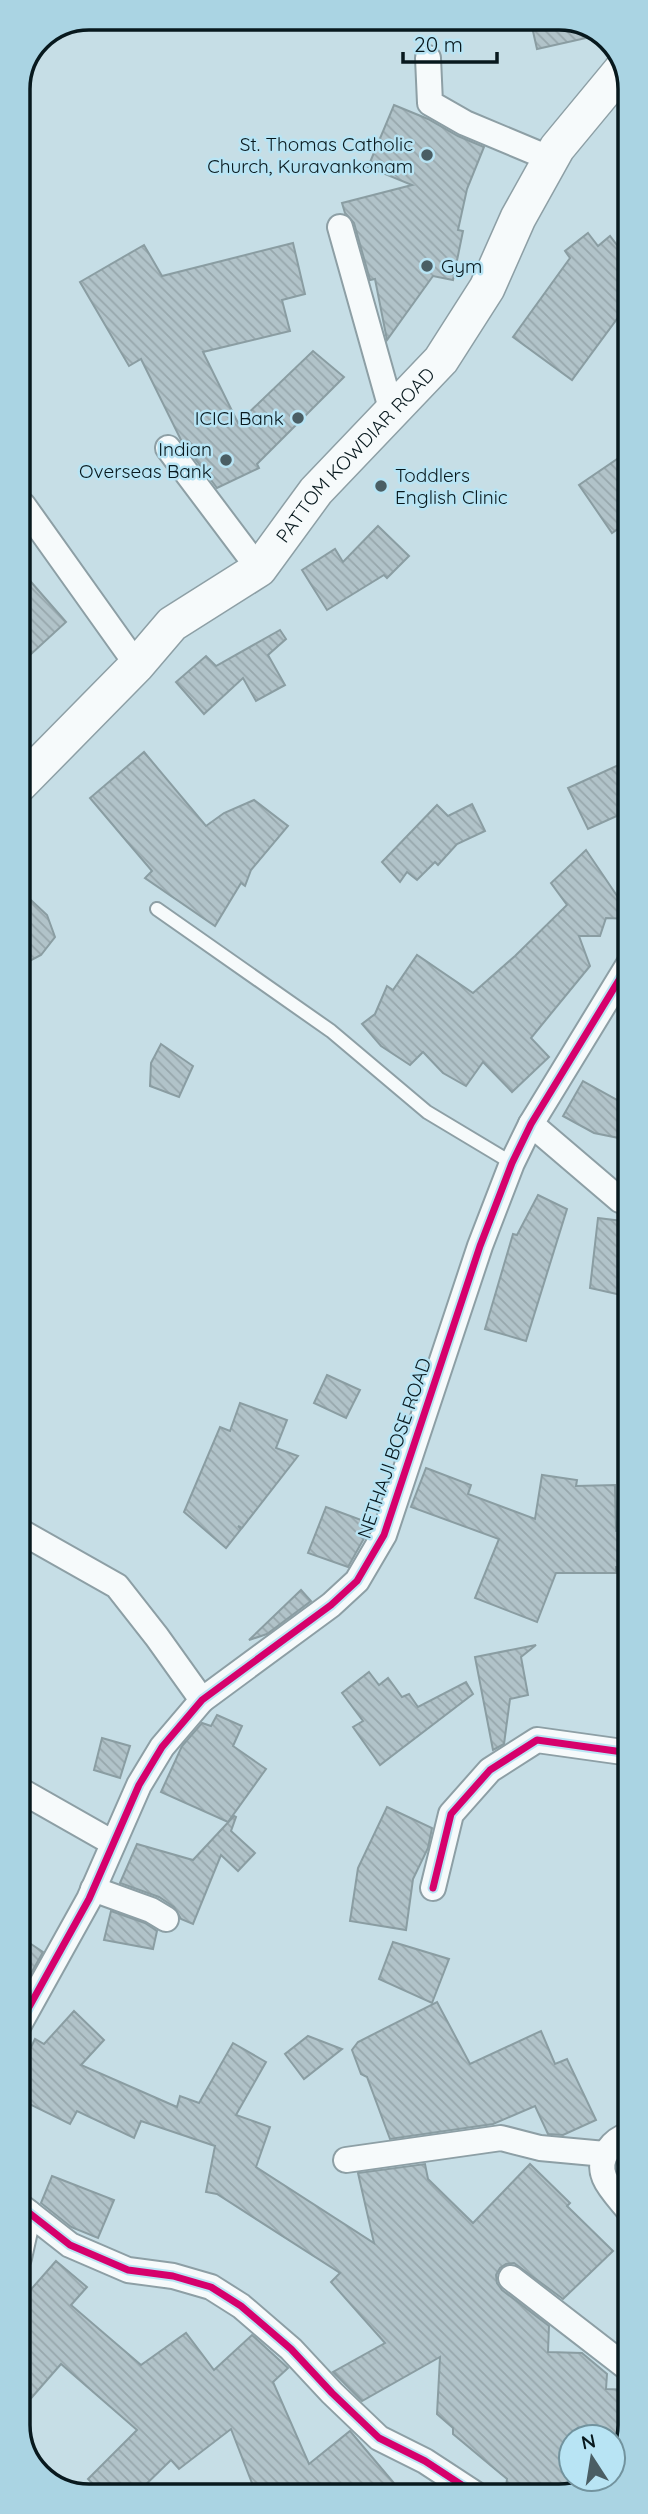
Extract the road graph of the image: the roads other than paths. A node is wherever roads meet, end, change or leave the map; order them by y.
1 (428, 58) dead end
2 (616, 75) edge
3 (551, 159) junction
4 (340, 227) dead end
5 (392, 412) junction
6 (168, 448) dead end
7 (30, 515) edge
8 (259, 569) junction
9 (137, 665) junction
10 (30, 774) edge
11 (157, 909) dead end
12 (618, 982) edge
13 (531, 1124) junction
14 (512, 1163) junction
15 (618, 1198) edge
16 (30, 1537) edge
17 (202, 1700) junction
18 (618, 1751) edge
19 (30, 1796) edge
20 (113, 1843) junction
21 (433, 1888) dead end
22 (93, 1889) junction
23 (166, 1919) dead end
24 (30, 2005) edge
25 (618, 2140) edge
26 (605, 2154) junction
27 (346, 2160) dead end
28 (618, 2197) edge
29 (30, 2214) edge
30 (511, 2278) dead end
31 (618, 2360) edge
32 (460, 2484) edge

1 - 3 street
2 - 3 main road, PATTOM KOWDIAR ROAD
3 - 5 main road, PATTOM KOWDIAR ROAD
4 - 5 street
5 - 8 main road, PATTOM KOWDIAR ROAD
6 - 8 street
7 - 9 street
8 - 9 main road, PATTOM KOWDIAR ROAD
9 - 10 main road, PATTOM KOWDIAR ROAD
11 - 14 lane
12 - 13 street, NETHAJI BOSE ROAD
13 - 14 street, NETHAJI BOSE ROAD
13 - 15 street
14 - 17 street, NETHAJI BOSE ROAD
16 - 17 street
17 - 20 street, NETHAJI BOSE ROAD
18 - 21 street
19 - 20 street
20 - 22 street, NETHAJI BOSE ROAD
22 - 23 street
22 - 24 street, NETHAJI BOSE ROAD
25 - 26 street
26 - 27 street
26 - 28 street
29 - 32 street
30 - 31 street

